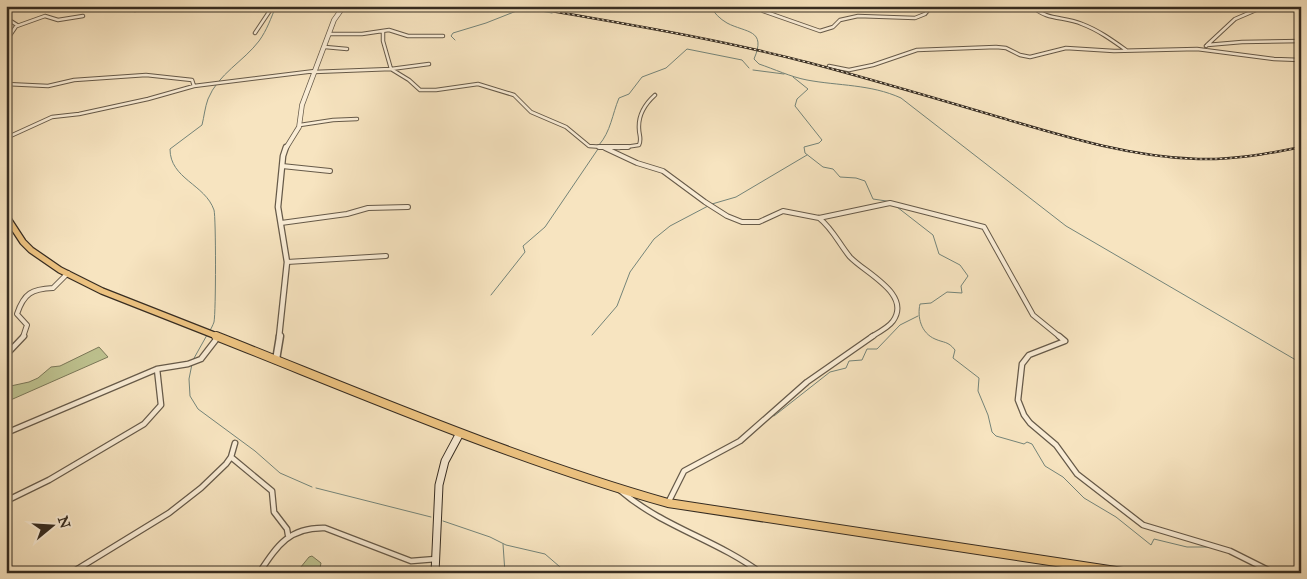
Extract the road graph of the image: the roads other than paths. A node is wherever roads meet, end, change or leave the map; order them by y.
1 (131, 6) edge
2 (273, 6) edge
3 (344, 6) edge
4 (936, 6) edge
5 (1032, 6) edge
6 (1260, 6) edge
7 (135, 10) dead end
8 (763, 11) dead end
9 (83, 16) dead end
10 (6, 18) edge
11 (17, 26) junction
12 (383, 31) junction
13 (255, 33) dead end
14 (330, 34) junction
15 (443, 36) dead end
16 (6, 41) edge
17 (1301, 41) edge
18 (1207, 45) junction
19 (325, 46) junction
20 (347, 49) dead end
21 (1126, 50) junction
22 (1204, 50) junction
23 (1301, 60) edge
24 (429, 64) dead end
25 (829, 66) dead end
26 (392, 69) junction
27 (315, 72) junction
28 (6, 84) edge
29 (194, 86) junction
30 (655, 94) dead end
31 (357, 119) dead end
32 (300, 125) junction
33 (6, 138) edge
34 (605, 148) junction
35 (282, 166) junction
36 (330, 171) dead end
37 (408, 207) dead end
38 (6, 216) edge
39 (819, 218) junction
40 (281, 223) junction
41 (9, 225) edge
42 (386, 256) dead end
43 (287, 262) junction
44 (68, 274) junction
45 (216, 336) junction
46 (6, 356) edge
47 (276, 360) junction
48 (157, 369) junction
49 (6, 433) edge
50 (460, 433) junction
51 (235, 443) dead end
52 (231, 457) junction
53 (619, 489) junction
54 (6, 501) edge
55 (668, 502) junction
56 (288, 535) junction
57 (436, 558) junction
58 (71, 573) edge
59 (259, 573) edge
60 (435, 573) edge
61 (761, 573) edge
62 (1129, 573) edge
63 (1274, 573) edge

1 - 7 street
2 - 13 street
3 - 14 street
4 - 8 street
5 - 21 street
6 - 18 street
9 - 11 street
10 - 11 street
11 - 16 street
12 - 14 street
12 - 15 street
12 - 26 street
14 - 19 street
17 - 18 street
18 - 22 street
19 - 20 street
19 - 27 street
21 - 22 street
21 - 25 street
22 - 23 street
24 - 26 street
26 - 27 street
26 - 34 street
27 - 29 street
27 - 32 street
28 - 29 street
29 - 33 street
30 - 34 street
31 - 32 street
32 - 35 street
34 - 39 street
35 - 36 street
35 - 40 street
37 - 40 street
38 - 41 main road
39 - 55 street
39 - 63 street
40 - 43 street
41 - 44 main road
42 - 43 street
43 - 47 street
44 - 45 main road
44 - 46 street
45 - 47 main road
45 - 48 street
47 - 50 main road
48 - 49 street
48 - 54 street
50 - 53 main road
50 - 57 main road
51 - 52 street
52 - 56 street
52 - 58 street
53 - 55 main road
53 - 61 street
55 - 62 main road
56 - 57 street
56 - 59 street
57 - 60 main road

